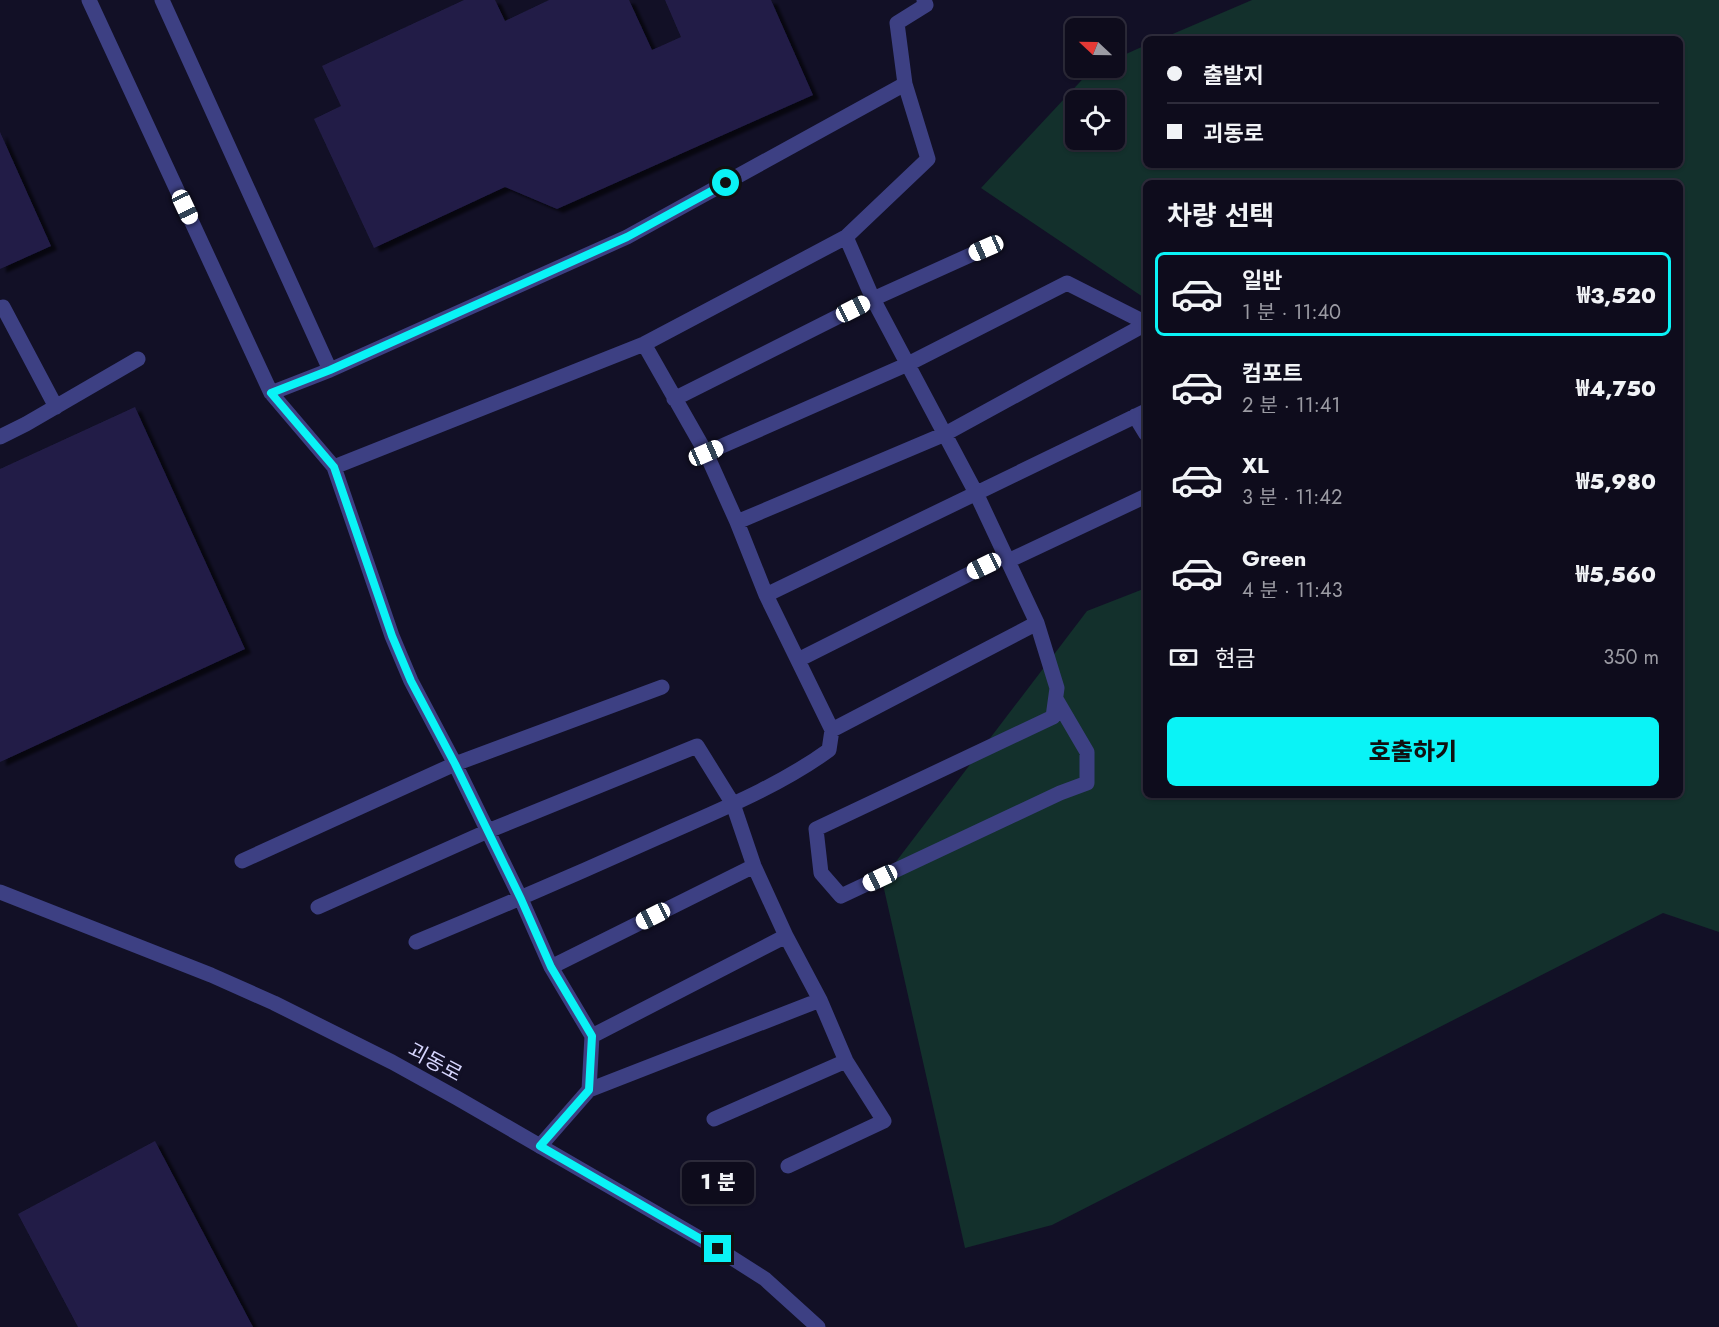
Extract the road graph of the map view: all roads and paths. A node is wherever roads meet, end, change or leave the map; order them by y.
1 (89, 0) edge
2 (162, 0) edge
3 (929, 2) edge
4 (905, 84) junction
5 (846, 237) junction
6 (986, 248) dead end
7 (873, 299) junction
8 (3, 307) dead end
9 (1143, 321) edge
10 (1143, 325) edge
11 (644, 344) junction
12 (138, 359) dead end
13 (908, 364) junction
14 (330, 370) junction
15 (271, 393) junction
16 (674, 399) junction
17 (56, 407) junction
18 (1141, 414) edge
19 (945, 434) junction
20 (0, 437) edge
21 (706, 453) junction
22 (334, 467) junction
23 (976, 493) junction
24 (1143, 497) edge
25 (737, 522) junction
26 (1006, 559) junction
27 (766, 595) junction
28 (1037, 623) junction
29 (798, 660) junction
30 (663, 687) dead end
31 (1056, 699) junction
32 (832, 730) junction
33 (455, 764) junction
34 (733, 804) junction
35 (488, 831) junction
36 (242, 861) dead end
37 (754, 866) junction
38 (0, 892) edge
39 (521, 899) junction
40 (318, 907) dead end
41 (786, 936) junction
42 (416, 942) dead end
43 (551, 967) junction
44 (820, 999) junction
45 (592, 1036) junction
46 (846, 1061) junction
47 (589, 1090) junction
48 (714, 1119) dead end
49 (540, 1146) junction
50 (788, 1166) dead end
51 (818, 1327) edge

1 - 15 street
2 - 14 street
3 - 4 street
4 - 5 street
4 - 14 street
5 - 7 street
5 - 11 street
6 - 7 street
7 - 13 street
7 - 16 street
8 - 17 street
9 - 13 street
10 - 19 street
11 - 16 street
11 - 22 street
12 - 17 street
13 - 19 street
13 - 21 street
14 - 15 street
15 - 22 street
16 - 21 street
17 - 20 street
18 - 23 street
19 - 23 street
19 - 25 street
21 - 25 street
22 - 33 street
23 - 26 street
23 - 27 street
24 - 26 street
25 - 27 street
26 - 28 street
26 - 29 street
27 - 29 street
28 - 31 street
28 - 32 street
29 - 32 street
30 - 33 street
31 - 31 street
32 - 34 street
33 - 35 street
33 - 36 street
34 - 35 street
34 - 37 street
34 - 39 street
35 - 39 street
35 - 40 street
37 - 41 street
37 - 43 street
38 - 49 street, 괴동로
39 - 42 street
39 - 43 street
41 - 44 street
41 - 45 street
43 - 45 street
44 - 46 street
44 - 47 street
45 - 47 street
46 - 48 street
46 - 50 street
47 - 49 street
49 - 51 street, 괴동로

